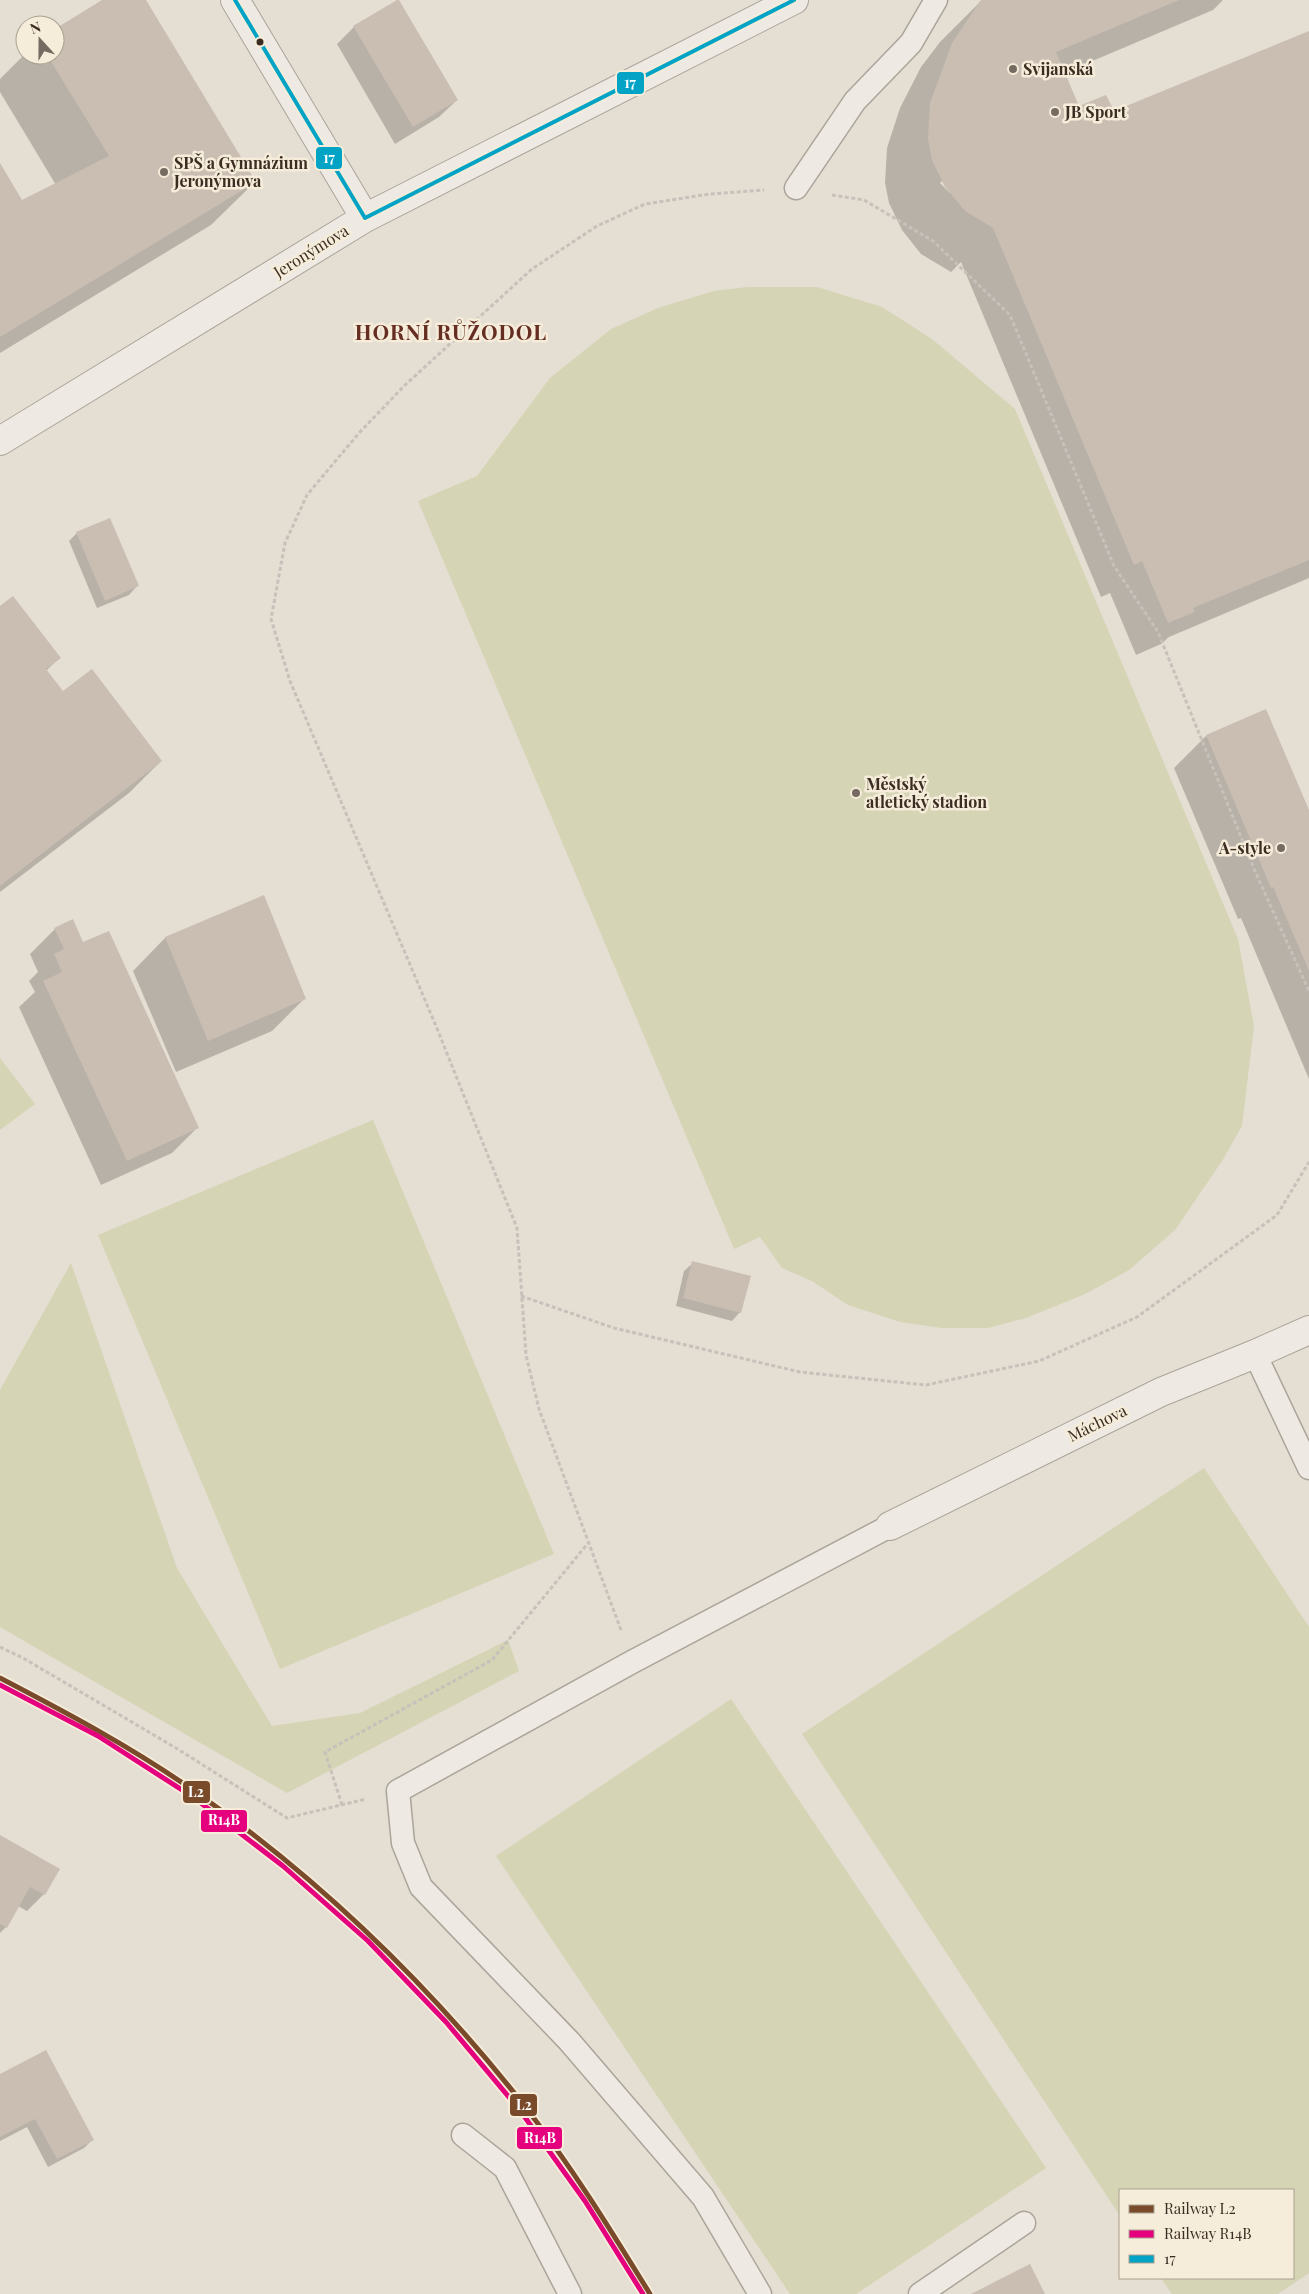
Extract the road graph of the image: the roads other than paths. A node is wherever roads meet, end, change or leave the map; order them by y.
1 (235, 0) edge
2 (794, 0) edge
3 (936, 0) edge
4 (796, 188) road end
5 (365, 218) junction
6 (0, 441) edge
7 (1309, 1330) edge
8 (1255, 1354) junction
9 (1309, 1468) edge
10 (890, 1526) joint
11 (463, 2135) dead end
12 (1024, 2223) dead end
13 (570, 2294) edge
14 (760, 2294) edge
15 (920, 2294) edge

1 - 5 street
2 - 5 street, Jeronýmova
3 - 4 lane
5 - 6 street, Jeronýmova
7 - 8 street, Máchova
8 - 9 lane
8 - 10 street, Máchova
10 - 14 lane
11 - 13 lane
12 - 15 lane

